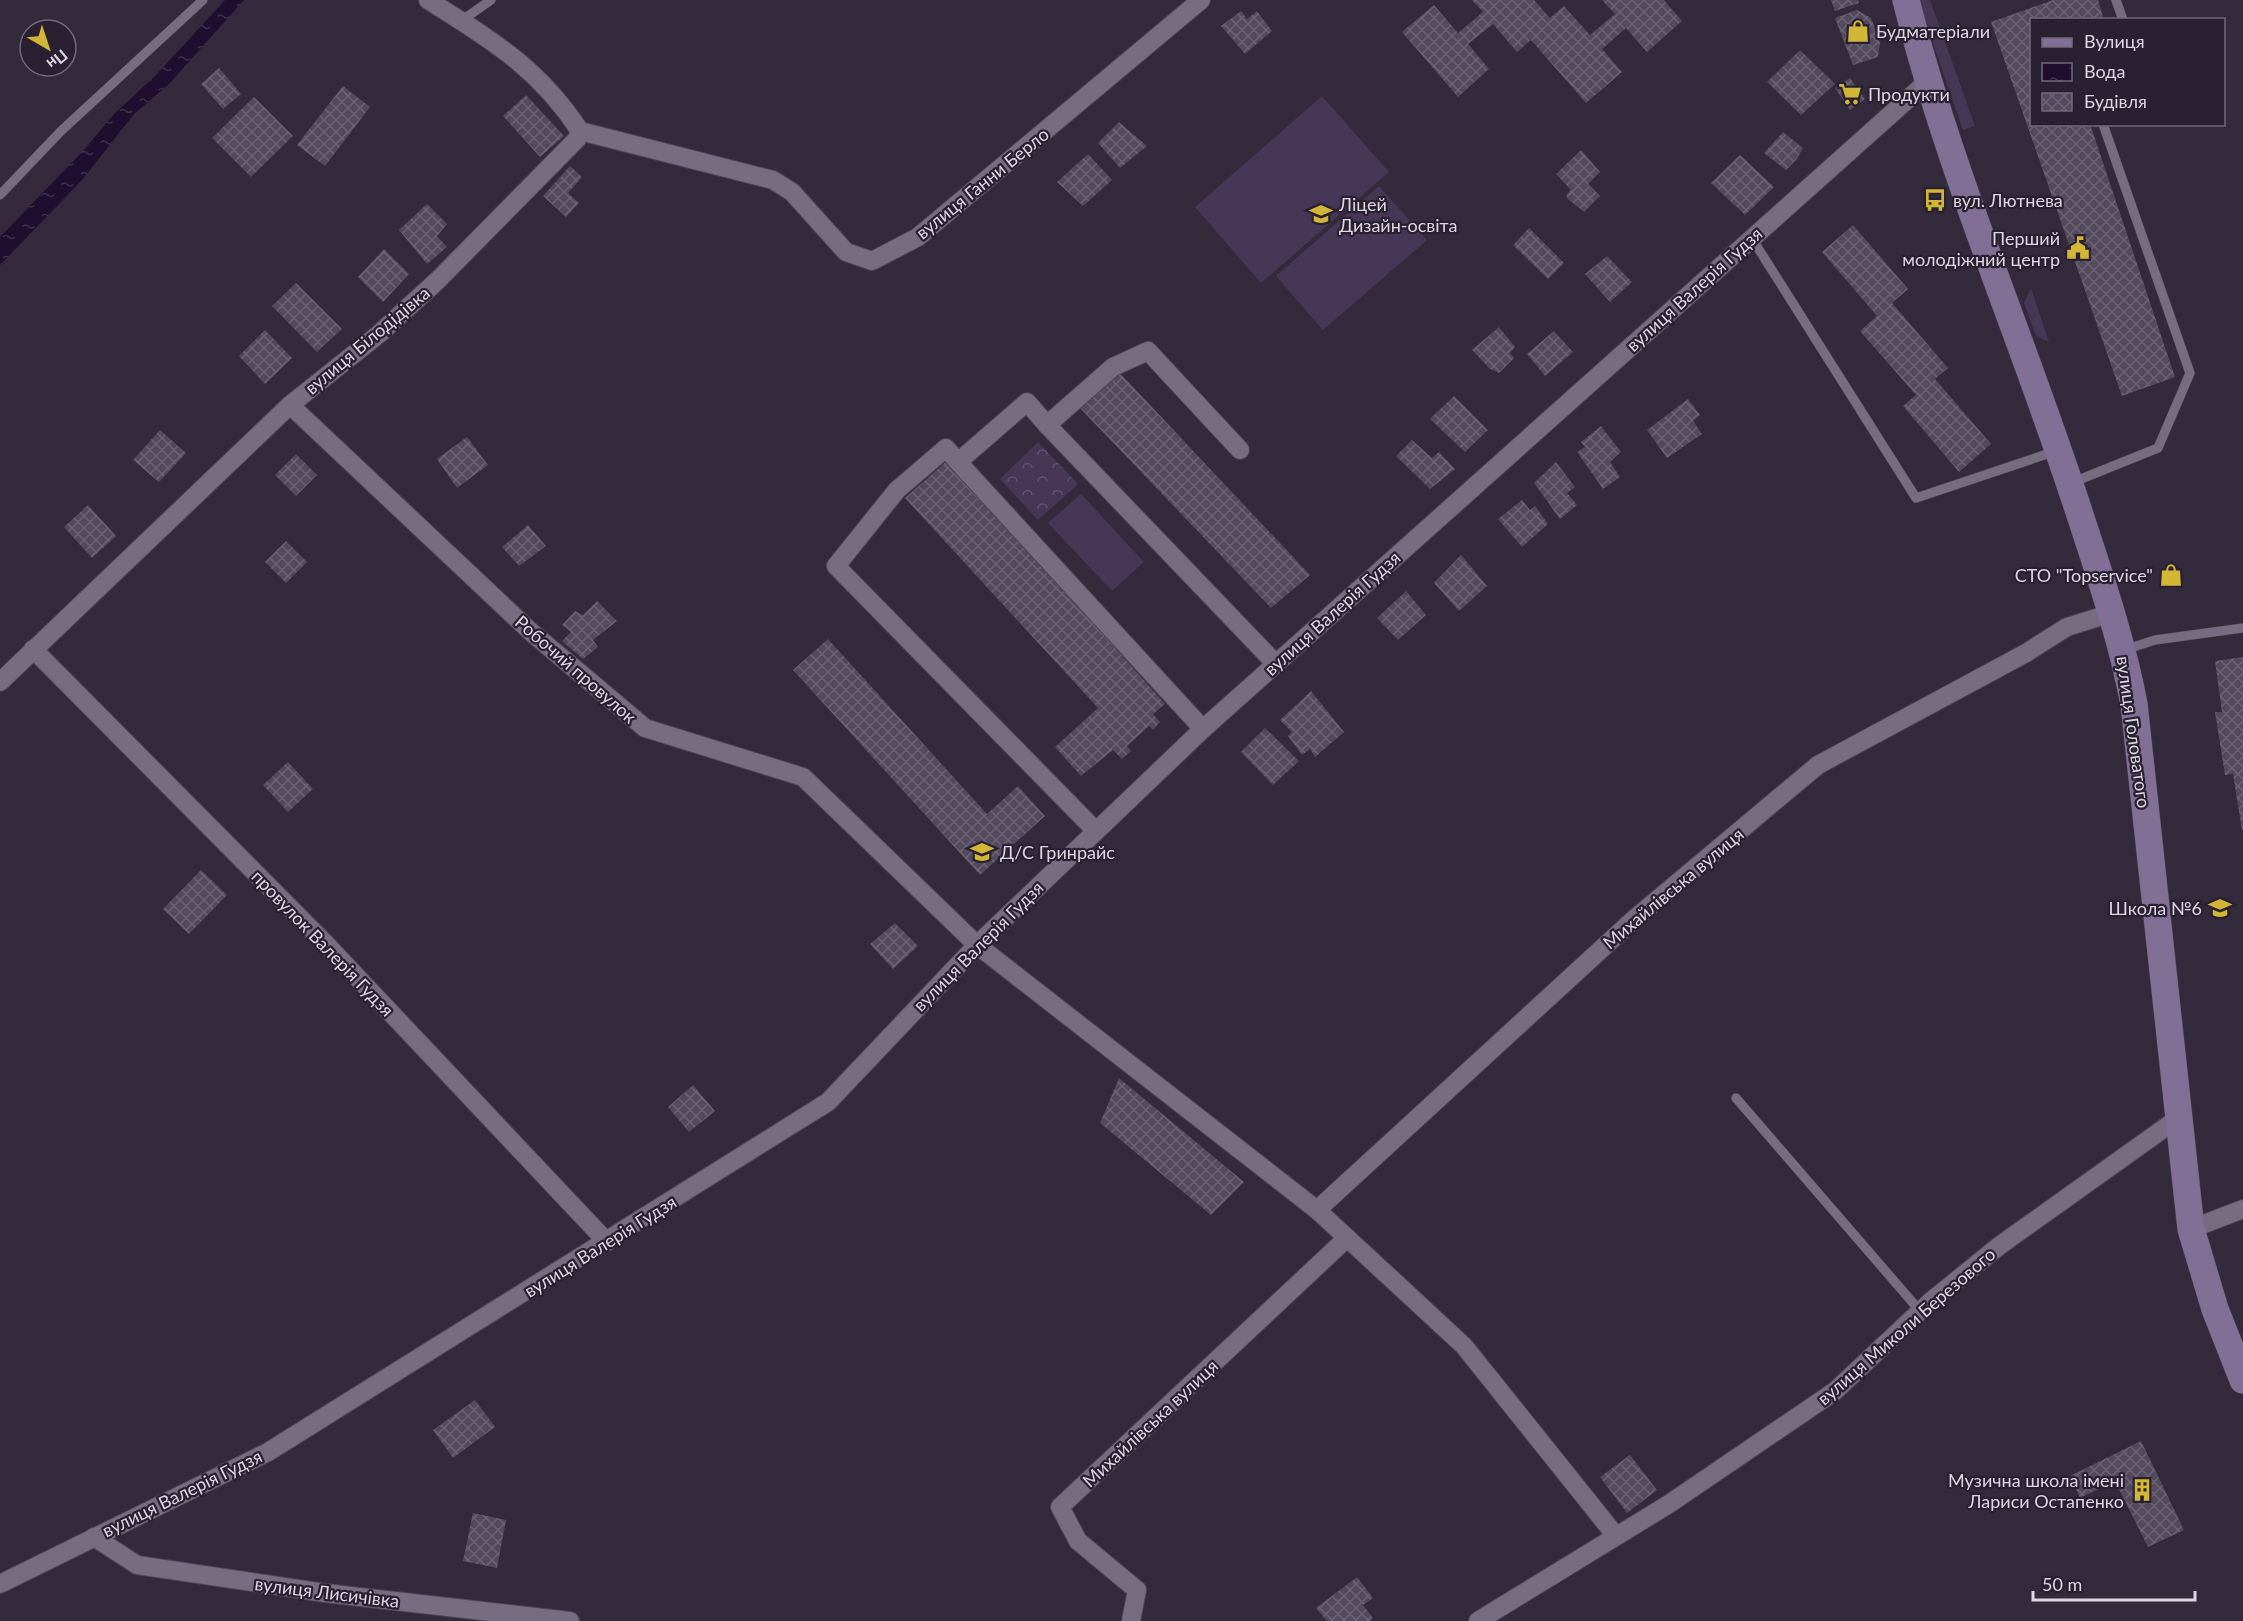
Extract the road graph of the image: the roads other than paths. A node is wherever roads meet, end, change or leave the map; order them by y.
1 (203, 0) edge
2 (428, 0) edge
3 (491, 0) edge
4 (1201, 0) edge
5 (1906, 0) edge
6 (2116, 0) edge
7 (2122, 18) edge
8 (461, 21) junction
9 (1927, 82) junction
10 (2104, 126) edge
11 (580, 131) junction
12 (0, 195) edge
13 (1751, 237) junction
14 (290, 405) junction
15 (1047, 424) junction
16 (1240, 450) dead end
17 (2058, 451) junction
18 (958, 462) junction
19 (2070, 484) junction
20 (2112, 613) junction
21 (2243, 628) edge
22 (33, 649) junction
23 (2124, 650) junction
24 (1276, 664) junction
25 (0, 682) edge
26 (1203, 729) junction
27 (1095, 830) junction
28 (977, 945) junction
29 (1736, 1098) dead end
30 (2177, 1119) junction
31 (2243, 1209) edge
32 (1317, 1210) junction
33 (2191, 1229) junction
34 (1347, 1238) junction
35 (607, 1242) junction
36 (1920, 1311) junction
37 (2243, 1380) edge
38 (1616, 1536) junction
39 (94, 1537) junction
40 (0, 1584) edge
41 (570, 1621) edge
42 (1131, 1621) edge
43 (1478, 1621) edge

1 - 12 lane
2 - 8 street
3 - 8 lane
4 - 11 street, вулиця Ганни Берло
5 - 9 main road, вулиця Головатого
6 - 7 lane
8 - 11 street
9 - 13 street, вулиця Валерія Гудзя
9 - 17 main road, вулиця Головатого
10 - 19 lane
11 - 14 street, вулиця Білодідівка
13 - 17 lane
13 - 24 street, вулиця Валерія Гудзя
14 - 22 street, вулиця Білодідівка
14 - 28 street, Робочий провулок
15 - 16 street
15 - 18 street
15 - 24 street
17 - 19 main road, вулиця Головатого
18 - 26 street
18 - 27 street
19 - 20 main road, вулиця Головатого
20 - 23 main road, вулиця Головатого
20 - 32 street, Михайлівська вулиця
21 - 23 lane
22 - 25 street, вулиця Білодідівка
22 - 35 street, провулок Валерія Гудзя
23 - 30 main road, вулиця Головатого
24 - 26 street, вулиця Валерія Гудзя
26 - 27 street, вулиця Валерія Гудзя
27 - 28 street, вулиця Валерія Гудзя
28 - 32 street, Робочий провулок
28 - 35 street, вулиця Валерія Гудзя
29 - 36 lane
30 - 33 main road, вулиця Головатого
30 - 36 street, вулиця Миколи Березового
31 - 33 street
32 - 34 street
33 - 37 main road, вулиця Головатого
34 - 38 street
34 - 42 street, Михайлівська вулиця
35 - 39 street, вулиця Валерія Гудзя
36 - 38 street, вулиця Миколи Березового
38 - 43 street, вулиця Миколи Березового
39 - 40 street, вулиця Валерія Гудзя
39 - 41 street, вулиця Лисичівка

